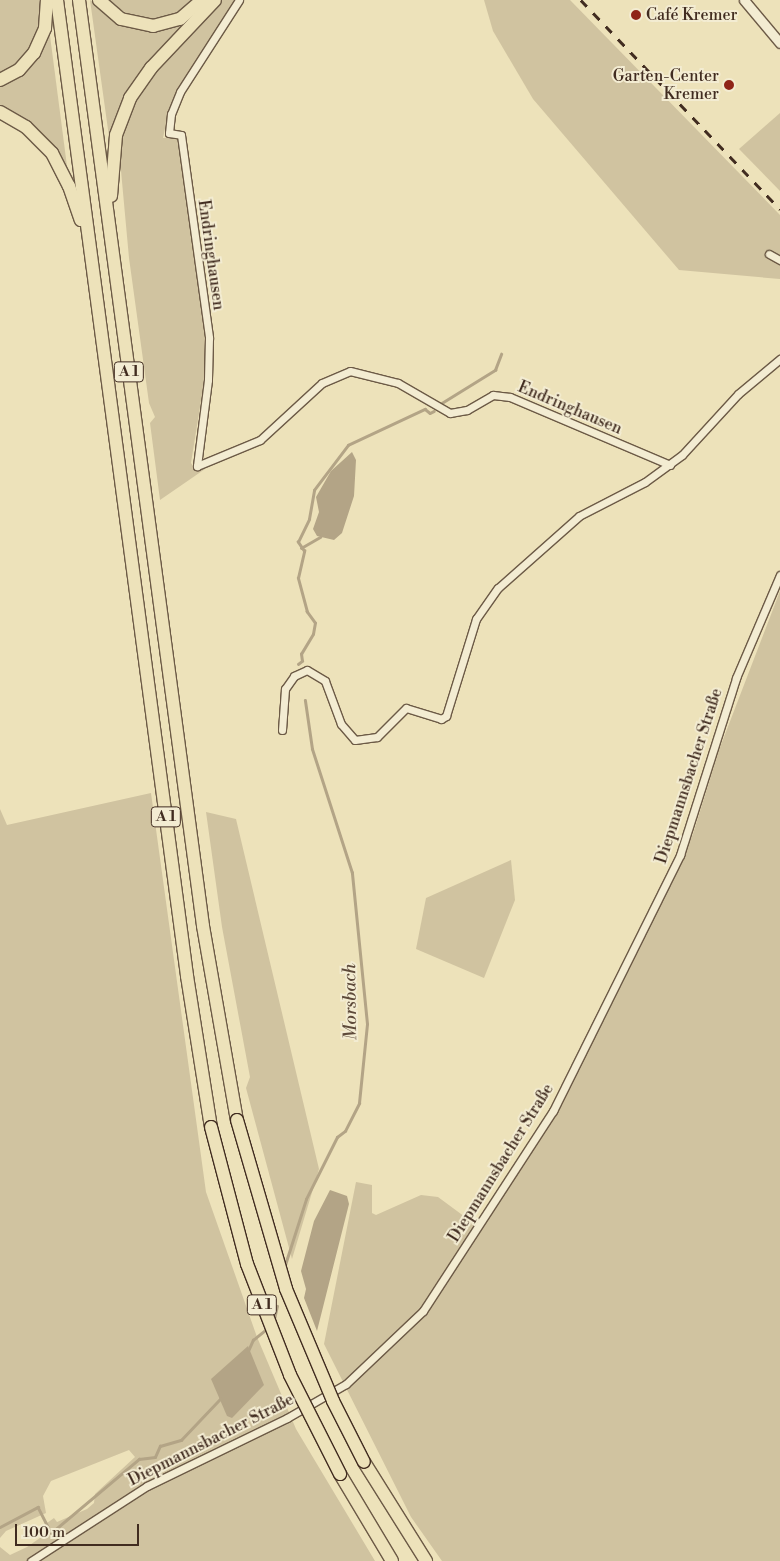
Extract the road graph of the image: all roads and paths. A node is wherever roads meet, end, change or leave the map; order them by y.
1 (47, 0) edge
2 (58, 0) edge
3 (79, 0) edge
4 (99, 0) edge
5 (202, 0) edge
6 (215, 0) edge
7 (239, 0) edge
8 (744, 0) edge
9 (780, 43) edge
10 (0, 80) edge
11 (0, 112) edge
12 (110, 229) junction
13 (90, 244) junction
14 (768, 254) dead end
15 (780, 260) edge
16 (780, 359) edge
17 (670, 465) junction
18 (780, 576) edge
19 (282, 730) dead end
20 (31, 1561) edge
21 (392, 1561) edge
22 (426, 1561) edge

1 - 10 highway
2 - 13 highway, A 1
3 - 12 highway, A 1
4 - 5 highway
6 - 12 highway
7 - 17 street, Endringhausen
8 - 9 street
11 - 13 highway
12 - 22 highway, A 1, bridge
13 - 21 highway, A 1, bridge
14 - 15 street
16 - 17 street
17 - 19 street
18 - 20 street, Diepmannsbacher Straße

